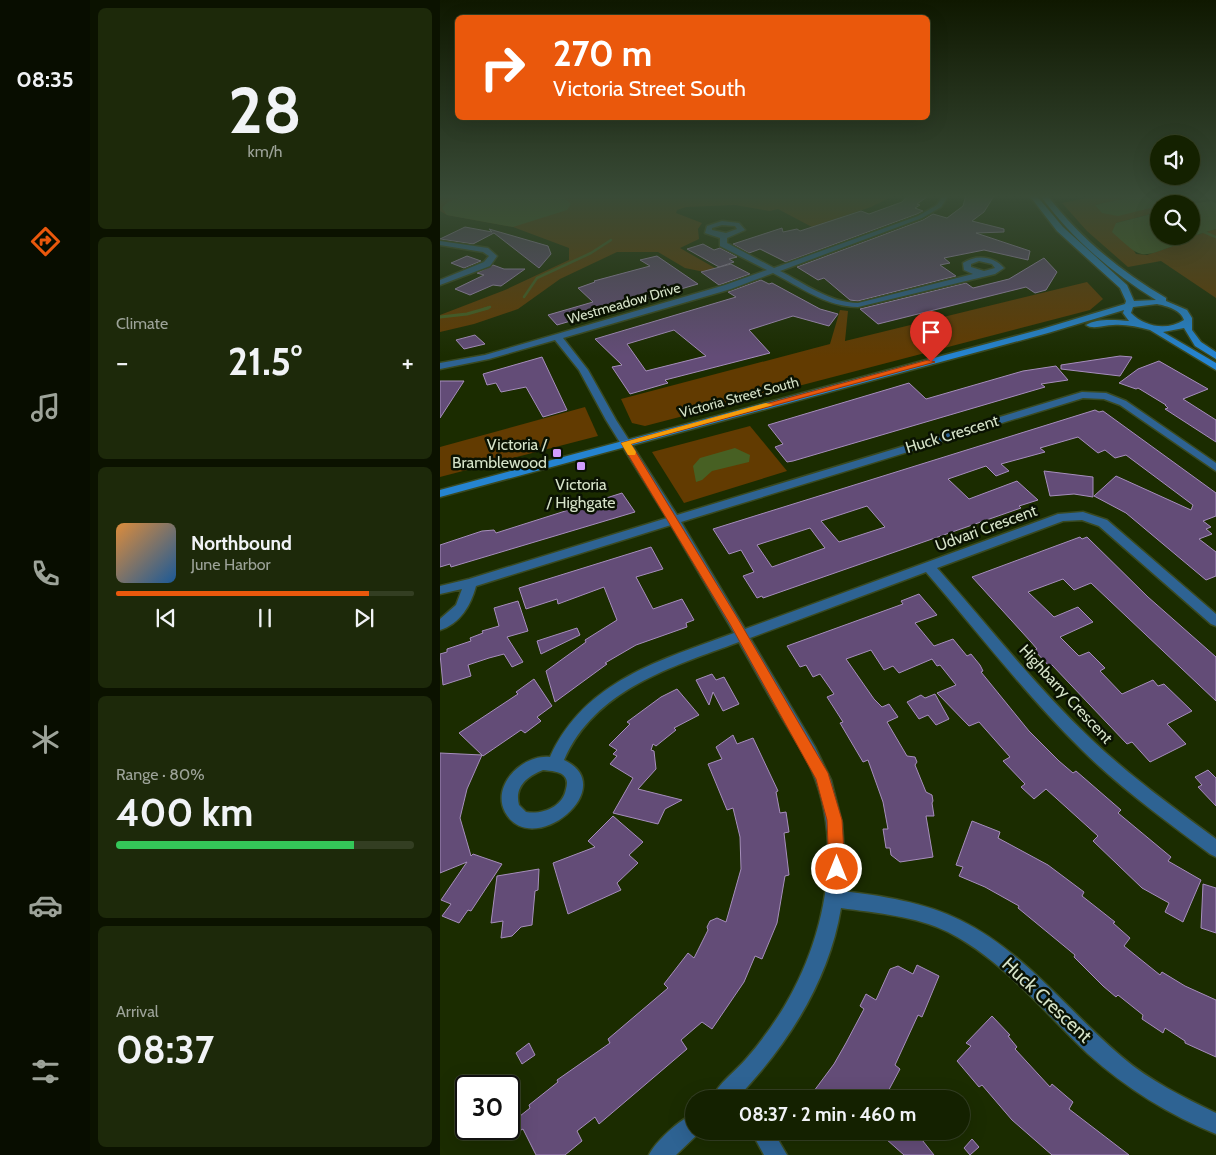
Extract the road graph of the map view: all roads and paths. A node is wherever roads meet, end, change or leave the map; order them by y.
1 (478, 249) edge
2 (732, 249) edge
3 (834, 249) edge
4 (1082, 249) edge
5 (1092, 249) edge
6 (774, 271) junction
7 (984, 274) dead end
8 (440, 283) edge
9 (1169, 304) junction
10 (1129, 307) junction
11 (1188, 322) junction
12 (1145, 326) junction
13 (1045, 331) junction
14 (557, 337) junction
15 (1216, 356) edge
16 (440, 366) edge
17 (1216, 367) edge
18 (626, 443) junction
19 (1216, 468) edge
20 (440, 494) edge
21 (674, 520) junction
22 (928, 566) junction
23 (470, 583) junction
24 (440, 590) edge
25 (1216, 621) edge
26 (440, 625) edge
27 (742, 634) junction
28 (555, 763) dead end
29 (1216, 849) edge
30 (836, 899) junction
31 (735, 1090) edge
32 (1216, 1124) edge
33 (685, 1132) edge
34 (767, 1140) edge
35 (660, 1155) edge
36 (776, 1155) edge

1 - 8 street
2 - 6 street
3 - 6 street, Westmeadow Drive
4 - 10 main road
5 - 9 main road
6 - 7 street
6 - 14 street, Westmeadow Drive
9 - 10 main road, Victoria Street South
9 - 11 main road
10 - 12 main road
10 - 13 main road, Victoria Street South
11 - 12 main road, Victoria Street South
11 - 15 main road
12 - 13 main road, Victoria Street South
12 - 17 main road
13 - 18 main road, Victoria Street South
14 - 16 street, Westmeadow Drive
14 - 18 street
18 - 20 main road, Victoria Street South
18 - 21 street
19 - 21 street, Huck Crescent
21 - 23 street, Huck Crescent
21 - 27 street
22 - 25 street, Udvari Crescent
22 - 27 street, Udvari Crescent
22 - 29 street, Highbarry Crescent
23 - 24 street, Huck Crescent
23 - 26 street
27 - 28 street, Udvari Crescent
27 - 30 street
30 - 31 street
30 - 32 street, Huck Crescent
33 - 35 street
34 - 36 street

